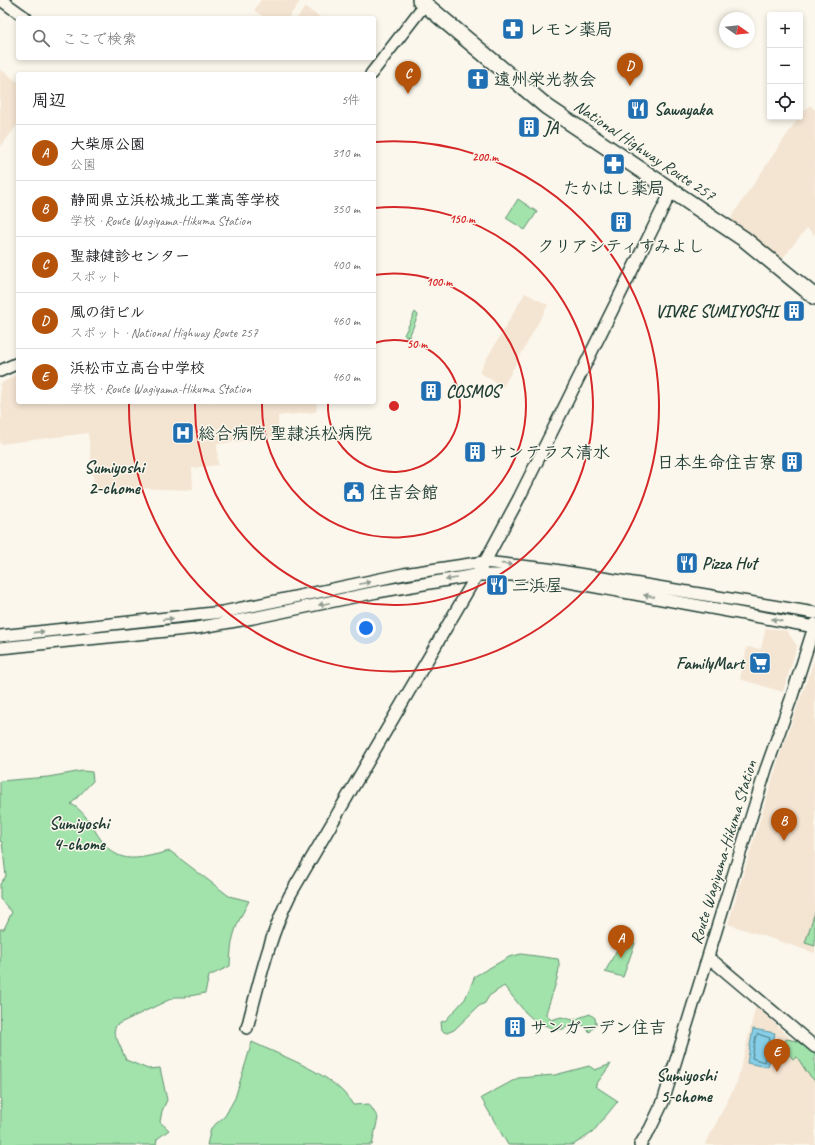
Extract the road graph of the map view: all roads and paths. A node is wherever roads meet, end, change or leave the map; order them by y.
1 (1, 0) edge
2 (422, 2) edge
3 (23, 16) edge
4 (372, 72) edge
5 (670, 188) junction
6 (815, 297) edge
7 (16, 364) edge
8 (0, 371) edge
9 (484, 562) junction
10 (476, 575) junction
11 (815, 613) edge
12 (815, 626) edge
13 (0, 636) edge
14 (0, 648) edge
15 (708, 959) junction
16 (247, 1028) dead end
17 (815, 1047) edge
18 (640, 1145) edge

1 - 3 street
2 - 4 street
2 - 5 highway, National Highway Route 257
5 - 6 highway, National Highway Route 257
5 - 9 street
7 - 8 street
9 - 10 street
9 -> 11 street
13 -> 9 street
12 -> 10 street
10 -> 14 street
10 - 16 street
12 - 15 street, Route Wagiyama-Hikuma Station
15 - 17 street, Route Wagiyama-Hikuma Station
15 - 18 street

